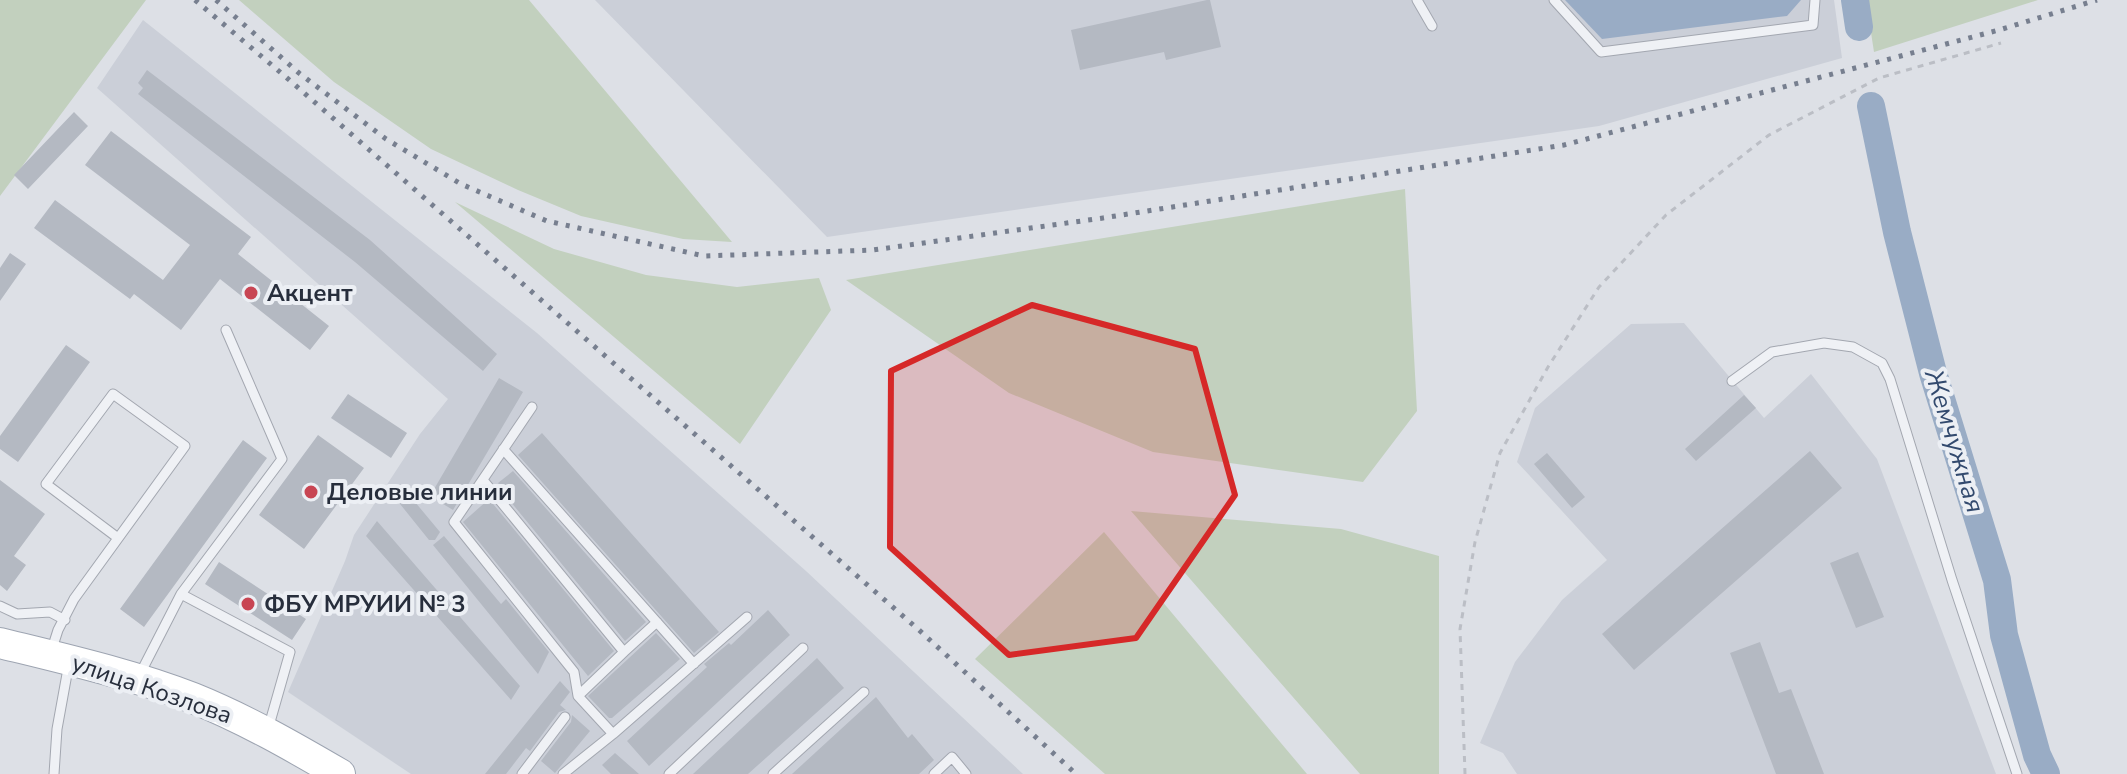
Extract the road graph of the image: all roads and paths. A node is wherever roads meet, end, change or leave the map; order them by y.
1 (1417, 0) edge
2 (1554, 0) edge
3 (1815, 0) edge
4 (1432, 26) dead end
5 (2001, 43) dead end
6 (226, 330) dead end
7 (1732, 381) dead end
8 (532, 407) dead end
9 (503, 449) junction
10 (483, 480) junction
11 (118, 538) junction
12 (181, 594) junction
13 (0, 606) edge
14 (747, 617) dead end
15 (65, 620) junction
16 (657, 622) junction
17 (0, 643) edge
18 (803, 648) dead end
19 (624, 652) junction
20 (60, 658) junction
21 (694, 664) junction
22 (138, 680) junction
23 (864, 692) dead end
24 (578, 696) junction
25 (565, 717) dead end
26 (267, 732) junction
27 (613, 734) junction
28 (54, 774) edge
29 (340, 774) edge
30 (522, 774) edge
31 (563, 774) edge
32 (669, 774) edge
33 (773, 774) edge
34 (934, 774) edge
35 (966, 774) edge
36 (1465, 774) edge
37 (2017, 774) edge

1 - 4 lane
2 - 3 lane
5 - 36 path
6 - 12 lane
7 - 37 lane
8 - 9 lane
9 - 10 lane
9 - 16 lane
10 - 19 lane
10 - 24 lane
11 - 11 lane
11 - 15 lane
12 - 22 lane
12 - 26 lane
13 - 15 lane
14 - 21 lane
15 - 20 lane
16 - 19 lane
16 - 21 lane
17 - 20 main road, улица Козлова
18 - 32 lane
19 - 24 lane
20 - 22 main road, улица Козлова
20 - 28 lane
21 - 27 lane
22 - 26 main road, улица Козлова
23 - 33 lane
24 - 27 lane
25 - 30 lane
26 - 29 main road, улица Козлова
27 - 31 lane
34 - 35 lane

